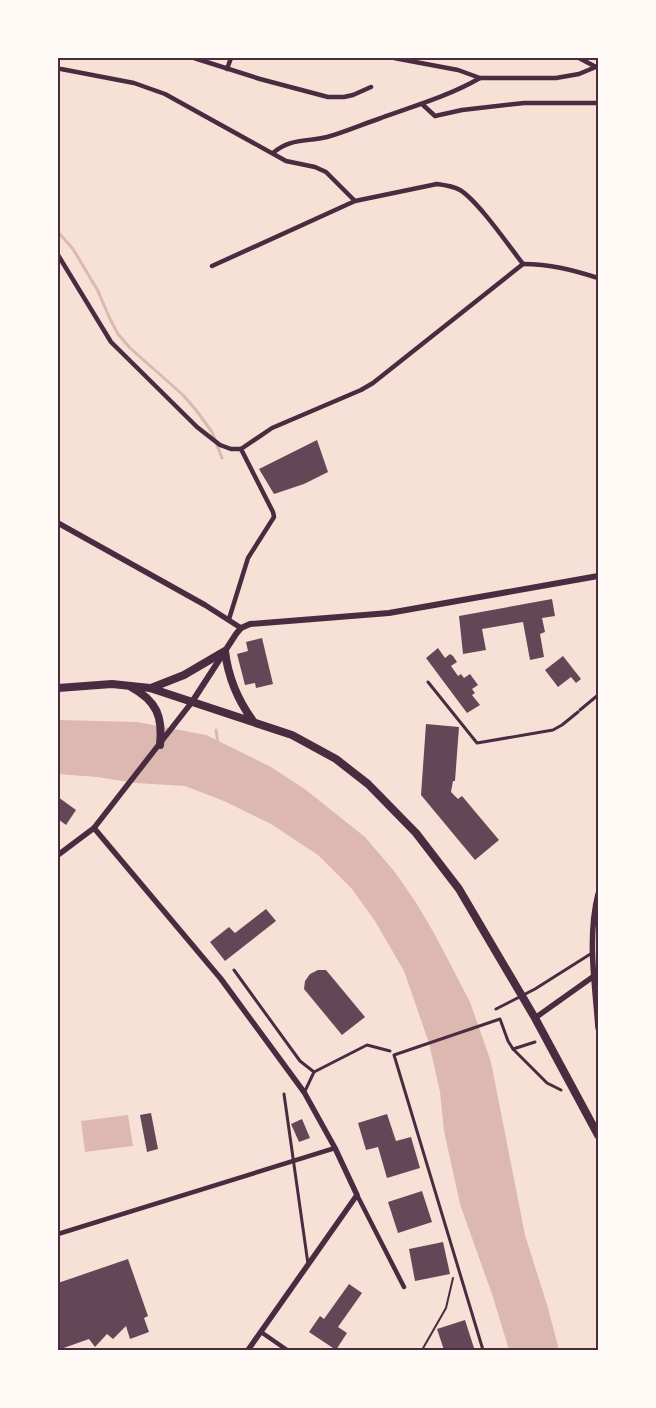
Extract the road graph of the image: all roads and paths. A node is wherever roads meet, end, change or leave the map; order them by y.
1 (194, 58) edge
2 (231, 58) edge
3 (394, 58) edge
4 (578, 58) edge
5 (597, 66) edge
6 (227, 69) junction
7 (61, 70) dead end
8 (480, 78) junction
9 (371, 87) dead end
10 (598, 102) edge
11 (422, 104) junction
12 (273, 154) junction
13 (355, 201) junction
14 (58, 255) edge
15 (523, 264) junction
16 (212, 266) dead end
17 (598, 278) edge
18 (241, 449) junction
19 (58, 523) edge
20 (598, 576) edge
21 (229, 619) junction
22 (241, 628) junction
23 (225, 651) junction
24 (428, 682) dead end
25 (127, 685) junction
26 (58, 688) edge
27 (150, 688) junction
28 (598, 695) edge
29 (192, 702) junction
30 (253, 721) junction
31 (160, 744) junction
32 (94, 828) junction
33 (58, 855) edge
34 (598, 894) edge
35 (593, 953) junction
36 (234, 970) dead end
37 (594, 976) junction
38 (522, 995) junction
39 (496, 1009) dead end
40 (535, 1018) junction
41 (598, 1028) edge
42 (535, 1042) dead end
43 (513, 1049) junction
44 (390, 1052) dead end
45 (314, 1072) junction
46 (561, 1090) dead end
47 (304, 1092) junction
48 (284, 1094) dead end
49 (598, 1135) edge
50 (335, 1148) junction
51 (294, 1159) junction
52 (357, 1195) junction
53 (58, 1234) edge
54 (458, 1264) junction
55 (308, 1265) junction
56 (404, 1287) dead end
57 (261, 1332) junction
58 (248, 1350) edge
59 (287, 1350) edge
60 (422, 1350) edge
61 (483, 1350) edge

1 - 6 street
2 - 6 street
3 - 8 street
4 - 5 street
5 - 8 street
6 - 9 street
7 - 12 street
8 - 11 street
10 - 11 street
11 - 12 street
12 - 13 street
13 - 15 street
13 - 16 street
14 - 18 street
15 - 17 street
15 - 18 street
18 - 21 street
19 - 21 street
20 - 22 main road
21 - 22 street
22 - 23 main road
23 - 27 highway
23 - 29 main road
23 - 30 highway
24 - 28 street
25 - 26 highway
25 - 27 highway
25 - 31 highway
27 - 29 highway
29 - 30 highway
29 - 31 street
30 - 38 highway
31 - 32 street
32 - 33 street
32 - 47 street
34 - 35 street
35 - 37 street
35 - 38 street
36 - 45 street
37 - 40 street
37 - 41 street
38 - 39 street
38 - 40 highway
40 - 49 highway
42 - 43 street
43 - 46 street
43 - 54 street
44 - 45 street
45 - 47 street
47 - 50 street
48 - 51 street
50 - 51 street
50 - 52 street
51 - 53 street
51 - 55 street
52 - 55 street
52 - 56 street
54 - 60 path
54 - 61 street
55 - 57 street
57 - 58 street
57 - 59 street

